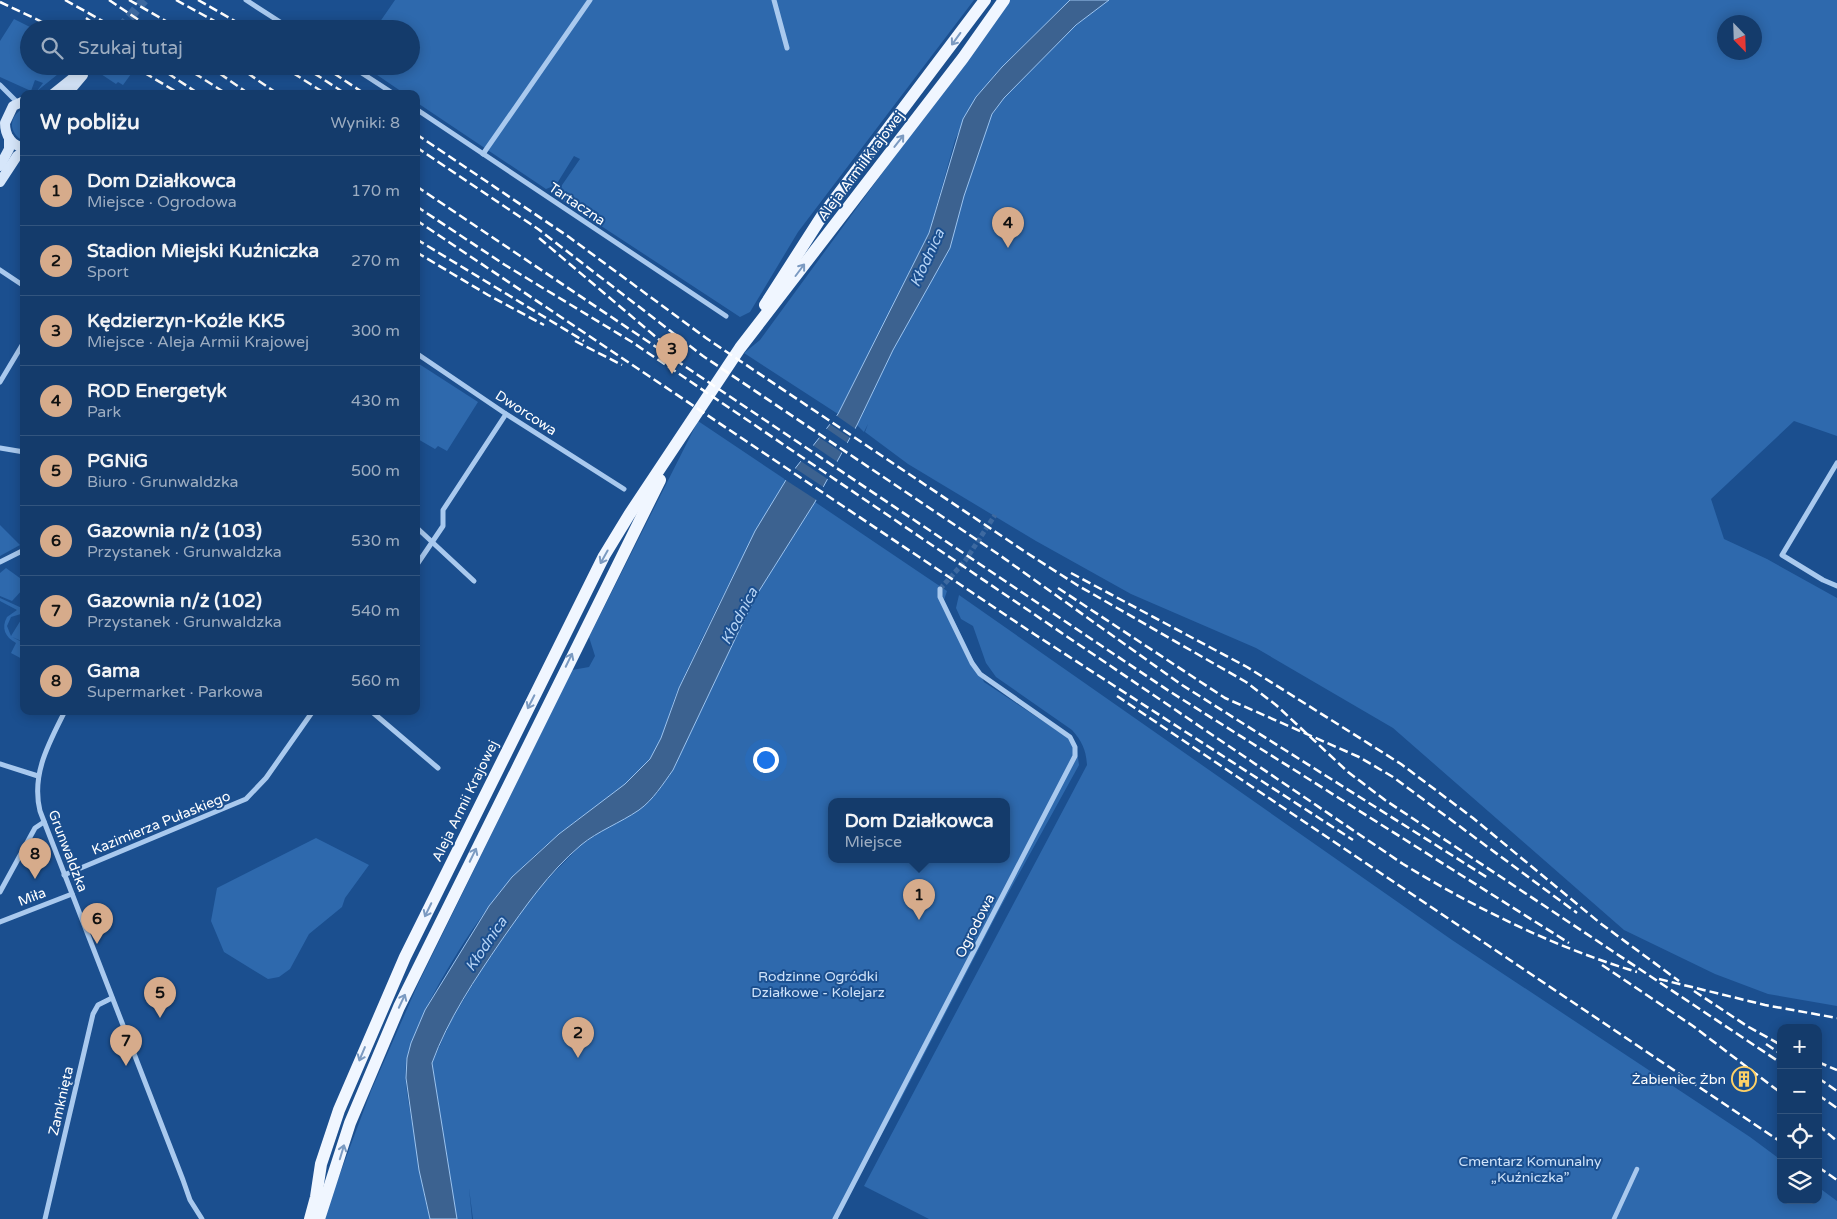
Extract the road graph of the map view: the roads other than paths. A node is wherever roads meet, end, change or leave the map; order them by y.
1 (246, 0) edge
2 (590, 0) edge
3 (774, 0) edge
4 (985, 0) edge
5 (1004, 0) edge
6 (277, 20) edge
7 (787, 48) dead end
8 (77, 75) edge
9 (82, 75) edge
10 (365, 75) edge
11 (0, 85) edge
12 (58, 90) edge
13 (70, 90) edge
14 (388, 90) edge
15 (20, 101) edge
16 (20, 103) edge
17 (420, 112) edge
18 (3, 117) edge
19 (5, 134) edge
20 (20, 148) edge
21 (20, 153) edge
22 (483, 154) junction
23 (0, 166) edge
24 (0, 182) edge
25 (0, 270) edge
26 (20, 283) edge
27 (726, 316) dead end
28 (740, 348) junction
29 (20, 349) edge
30 (420, 356) edge
31 (0, 382) edge
32 (506, 414) junction
33 (692, 417) junction
34 (0, 448) edge
35 (20, 451) edge
36 (1837, 464) edge
37 (624, 489) dead end
38 (420, 531) edge
39 (433, 543) junction
40 (20, 552) edge
41 (420, 561) edge
42 (0, 562) edge
43 (474, 581) dead end
44 (1837, 586) edge
45 (940, 589) dead end
46 (62, 715) edge
47 (310, 715) edge
48 (376, 715) edge
49 (0, 764) edge
50 (438, 768) dead end
51 (38, 776) junction
52 (44, 822) junction
53 (64, 875) junction
54 (0, 892) edge
55 (72, 894) junction
56 (0, 922) edge
57 (112, 998) junction
58 (1637, 1169) dead end
59 (45, 1219) edge
60 (202, 1219) edge
61 (310, 1219) edge
62 (319, 1219) edge
63 (834, 1219) edge
64 (1614, 1219) edge

1 - 6 street
2 - 22 street
3 - 7 street
4 -> 28 main road, Aleja Armii Krajowej
28 -> 5 main road, Aleja Armii Krajowej
8 - 12 main road
9 - 13 main road
10 - 14 street
11 - 15 street
16 - 18 main road
17 - 22 street, Tartaczna
18 - 19 main road
19 - 20 main road
19 - 23 main road
21 - 24 main road
22 - 27 street, Tartaczna
25 - 26 street
28 - 33 main road, Aleja Armii Krajowej
29 - 31 street
30 - 32 street, Dworcowa
32 - 37 street, Dworcowa
32 - 39 street
33 -> 61 main road, Aleja Armii Krajowej
62 -> 33 main road, Aleja Armii Krajowej
34 - 35 street
36 - 44 street
38 - 39 street
39 - 41 street
39 - 43 street
40 - 42 street
45 - 63 street, Ogrodowa
46 - 51 street, Grunwaldzka
47 - 53 street, Kazimierza Pułaskiego
48 - 50 street
49 - 51 street
51 - 52 street, Grunwaldzka
52 - 53 street, Grunwaldzka
52 - 54 street
53 - 55 street, Grunwaldzka
55 - 56 street, Miła
55 - 57 street, Grunwaldzka
57 - 59 street, Zamknięta
57 - 60 street, Grunwaldzka
58 - 64 street

